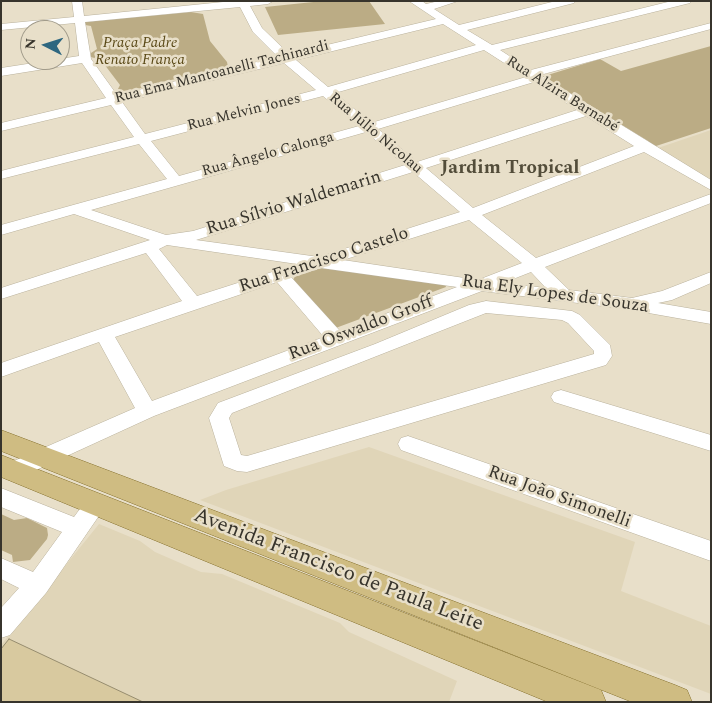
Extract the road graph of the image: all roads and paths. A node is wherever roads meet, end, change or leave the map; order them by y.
1 (77, 1) edge
2 (268, 1) edge
3 (453, 1) edge
4 (570, 1) edge
5 (686, 1) edge
6 (243, 2) edge
7 (419, 4) edge
8 (78, 19) junction
9 (443, 21) junction
10 (711, 26) edge
11 (1, 27) edge
12 (456, 28) junction
13 (487, 48) junction
14 (286, 58) junction
15 (85, 59) junction
16 (1, 72) edge
17 (532, 76) junction
18 (324, 92) junction
19 (114, 100) junction
20 (587, 111) junction
21 (1, 127) edge
22 (367, 128) junction
23 (142, 138) junction
24 (644, 147) junction
25 (415, 167) junction
26 (1, 175) edge
27 (175, 180) junction
28 (711, 186) edge
29 (711, 198) edge
30 (76, 210) junction
31 (471, 214) junction
32 (224, 226) junction
33 (1, 230) edge
34 (165, 240) junction
35 (149, 247) junction
36 (216, 247) junction
37 (362, 250) junction
38 (321, 262) junction
39 (533, 264) junction
40 (364, 268) junction
41 (280, 275) junction
42 (711, 277) edge
43 (478, 285) junction
44 (687, 287) junction
45 (1, 294) edge
46 (564, 296) junction
47 (626, 303) junction
48 (193, 304) junction
49 (707, 318) edge
50 (360, 330) junction
51 (104, 334) junction
52 (336, 339) junction
53 (382, 348) junction
54 (1, 370) edge
55 (561, 397) dead end
56 (147, 411) junction
57 (1, 440) edge
58 (711, 443) edge
59 (408, 444) dead end
60 (45, 457) junction
61 (8, 467) edge
62 (1, 497) edge
63 (96, 504) junction
64 (78, 529) junction
65 (711, 551) edge
66 (1, 568) edge
67 (37, 584) junction
68 (1, 627) edge
69 (471, 638) junction
70 (589, 702) edge
71 (675, 702) edge

1 - 8 street
2 - 6 street
3 - 7 street
4 - 12 street
5 - 13 street, Rua Melvin Jones
6 - 8 street
6 - 14 street, Rua Júlio Nicolau
7 - 9 street, Rua Alzira Barnabé
8 - 11 street
8 - 15 street
9 - 12 street, Rua Alzira Barnabé
9 - 14 street, Rua Ema Mantoanelli Tachinardi
10 - 17 street, Rua Ângelo Calonga
12 - 13 street, Rua Alzira Barnabé
13 - 17 street, Rua Alzira Barnabé
13 - 18 street, Rua Melvin Jones
14 - 18 street, Rua Júlio Nicolau
14 - 19 street, Rua Ema Mantoanelli Tachinardi
15 - 16 street
15 - 19 street
17 - 20 street, Rua Alzira Barnabé
17 - 22 street, Rua Ângelo Calonga
18 - 22 street, Rua Júlio Nicolau
18 - 23 street, Rua Melvin Jones
19 - 21 street, Rua Ema Mantoanelli Tachinardi
19 - 23 street
20 - 24 street, Rua Alzira Barnabé
20 - 25 street, Rua Sílvio Waldemarin
22 - 25 street, Rua Júlio Nicolau
22 - 27 street, Rua Ângelo Calonga
23 - 26 street, Rua Melvin Jones
23 - 27 street
24 - 28 street, Rua Alzira Barnabé
24 - 31 street, Rua Francisco Castelo
25 - 31 street, Rua Júlio Nicolau
25 - 32 street, Rua Sílvio Waldemarin
27 - 30 street, Rua Ângelo Calonga
29 - 39 street, Rua Oswaldo Groff
30 - 33 street, Rua Ângelo Calonga
30 - 34 street, Rua Ely Lopes de Souza
31 - 37 street, Rua Francisco Castelo
31 - 39 street, Rua Júlio Nicolau
32 - 34 street, Rua Sílvio Waldemarin
32 - 36 street
34 - 35 street, Rua Sílvio Waldemarin
34 - 36 street, Rua Ely Lopes de Souza
35 - 45 street, Rua Sílvio Waldemarin
35 - 48 street
36 - 38 street, Rua Ely Lopes de Souza
37 - 38 street, Rua Francisco Castelo
37 - 40 street
38 - 40 street, Rua Ely Lopes de Souza
38 - 41 street, Rua Francisco Castelo
39 - 43 street, Rua Oswaldo Groff
39 - 46 street, Rua Júlio Nicolau
40 - 43 street, Rua Ely Lopes de Souza
41 - 48 street, Rua Francisco Castelo
41 - 52 street
42 - 44 street
43 - 46 street, Rua Ely Lopes de Souza
43 - 50 street, Rua Oswaldo Groff
44 - 47 street
44 - 49 street
46 - 47 street, Rua Ely Lopes de Souza
47 - 49 street, Rua Ely Lopes de Souza
48 - 51 street, Rua Francisco Castelo
50 - 52 street, Rua Oswaldo Groff
50 - 53 street
51 - 54 street, Rua Francisco Castelo
51 - 56 street
52 - 56 street, Rua Oswaldo Groff
53 - 53 street
55 - 58 street
56 - 60 street, Rua Oswaldo Groff
57 - 60 main road, Avenida Francisco de Paula Leite
59 - 65 street, Rua João Simonelli
60 - 61 street, Rua Oswaldo Groff
60 - 69 main road, Avenida Francisco de Paula Leite
61 - 63 main road, Avenida Francisco de Paula Leite
62 - 64 street
63 - 64 street
63 - 69 main road, Avenida Francisco de Paula Leite
64 - 67 street
66 - 67 street
67 - 68 street
69 - 70 main road, Avenida Francisco de Paula Leite
69 - 71 main road, Avenida Francisco de Paula Leite

